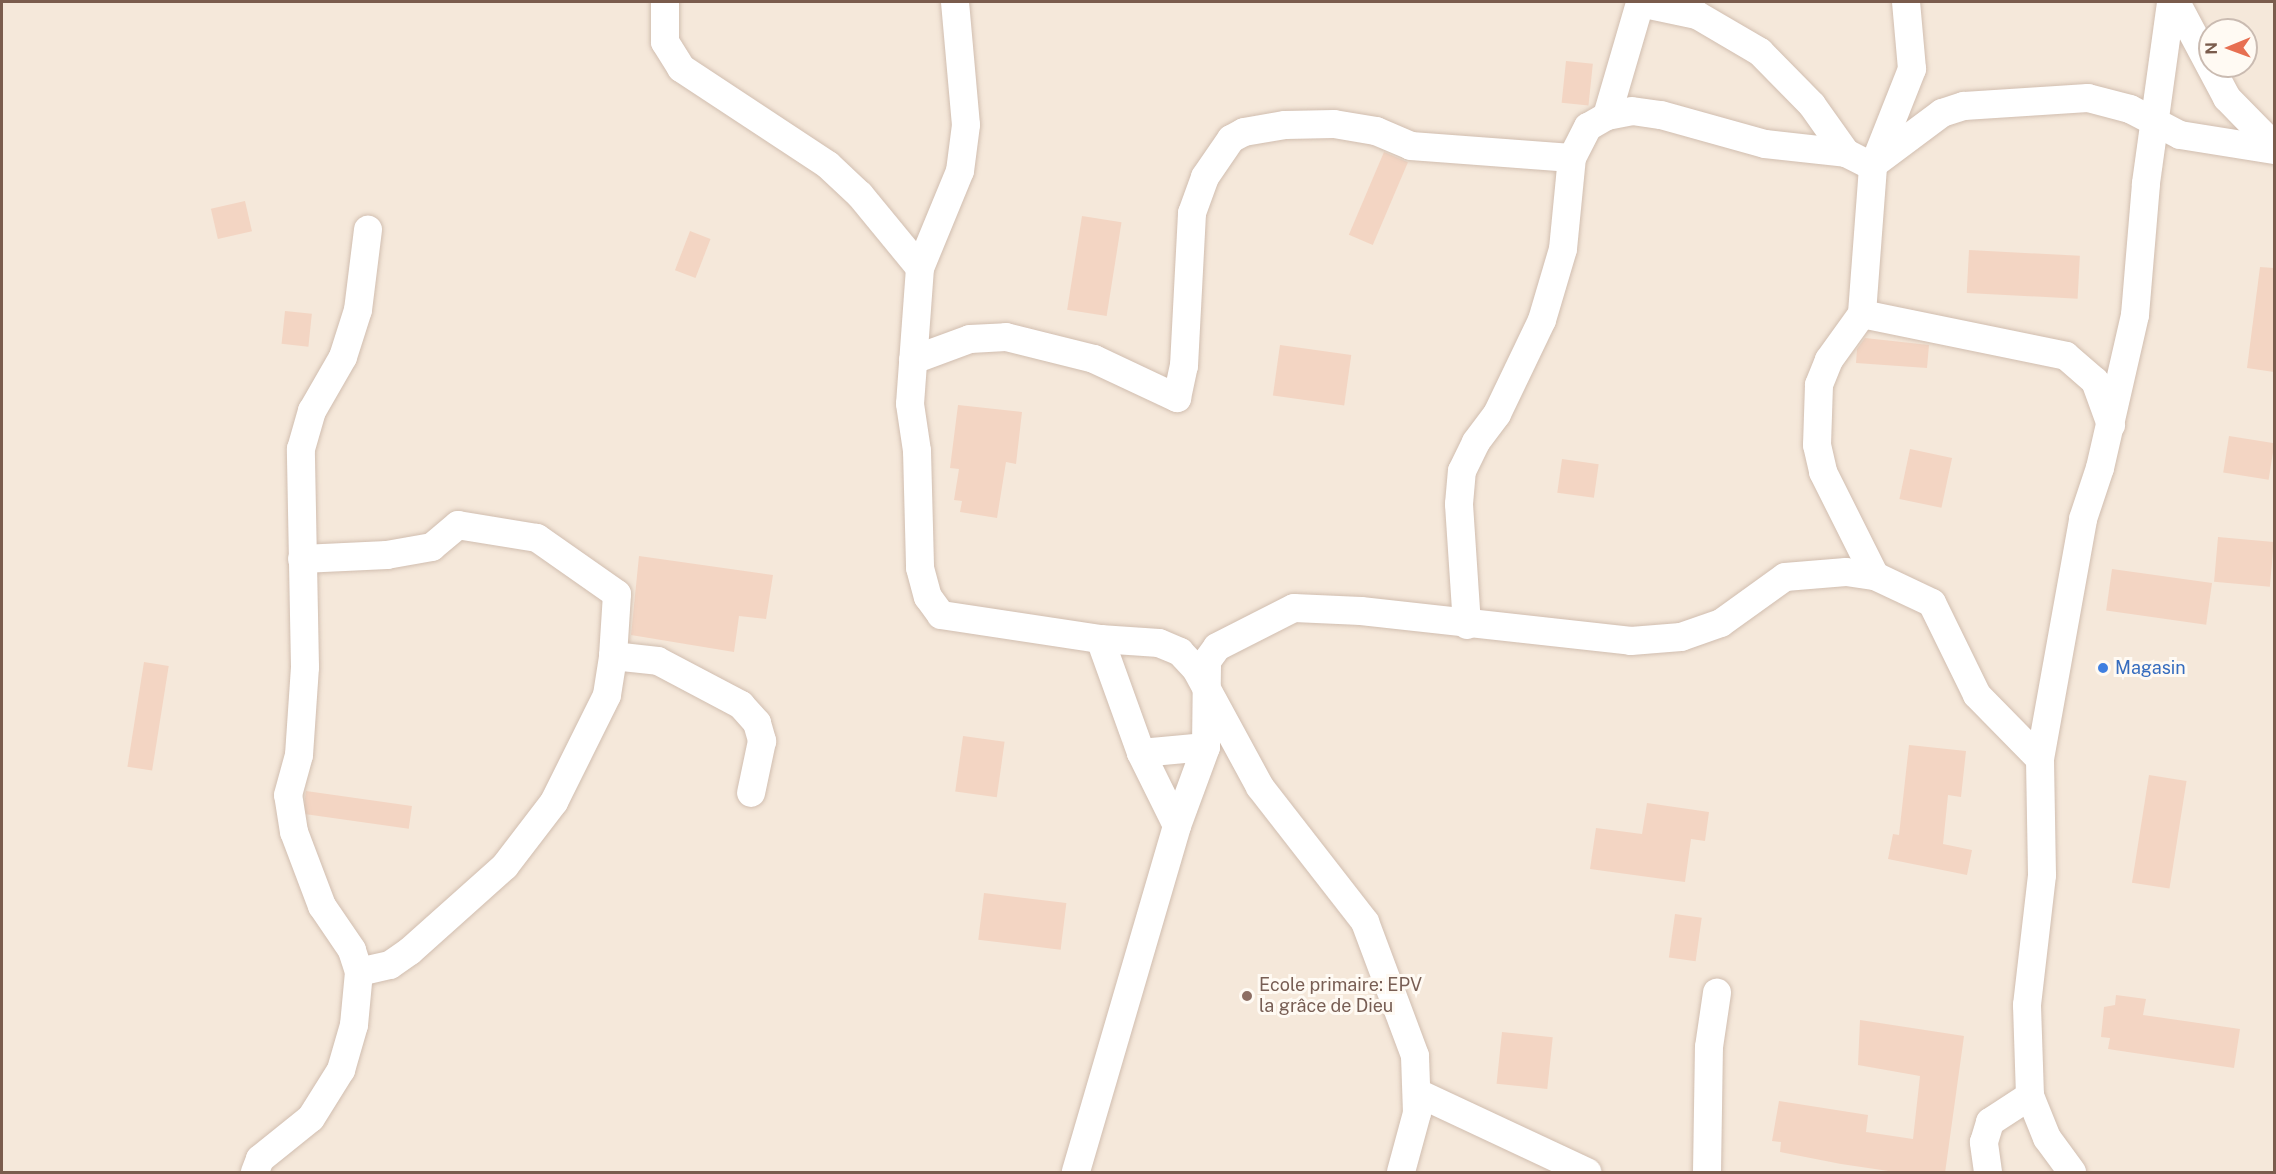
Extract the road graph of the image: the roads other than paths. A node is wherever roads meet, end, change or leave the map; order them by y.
1 (665, 2) edge
2 (955, 2) edge
3 (1906, 2) edge
4 (2171, 2) edge
5 (2176, 2) edge
6 (1607, 116) junction
7 (2153, 124) junction
8 (2274, 148) edge
9 (1846, 153) junction
10 (1572, 158) junction
11 (1874, 165) junction
12 (368, 230) dead end
13 (920, 268) junction
14 (1862, 314) junction
15 (913, 360) junction
16 (2111, 425) junction
17 (302, 559) junction
18 (1875, 576) junction
19 (1467, 625) junction
20 (1100, 639) junction
21 (613, 656) junction
22 (1208, 697) junction
23 (1206, 747) junction
24 (1141, 753) junction
25 (2040, 759) junction
26 (751, 793) dead end
27 (1177, 826) junction
28 (359, 972) junction
29 (1717, 993) dead end
30 (1418, 1093) junction
31 (2030, 1096) junction
32 (255, 1173) edge
33 (1076, 1173) edge
34 (1401, 1173) edge
35 (1587, 1173) edge
36 (1707, 1173) edge
37 (1988, 1173) edge
38 (2072, 1173) edge

1 - 13 street
2 - 13 street
3 - 11 street
4 - 7 street
5 - 8 street
6 - 9 street
6 - 9 street
6 - 10 street
7 - 8 street
7 - 11 street
7 - 16 street
9 - 11 street
10 - 15 street
10 - 19 street
11 - 14 street
12 - 17 street
13 - 15 street
14 - 16 street
14 - 18 street
15 - 20 street
16 - 25 street
17 - 21 street
17 - 28 street
18 - 19 street
18 - 25 street
19 - 22 street
20 - 22 street
20 - 24 street
21 - 26 street
21 - 28 street
22 - 23 street
22 - 30 street
23 - 24 street
23 - 27 street
24 - 27 street
25 - 31 street
27 - 33 street
28 - 32 street
29 - 36 street
30 - 34 street
30 - 35 street
31 - 37 street
31 - 38 street

